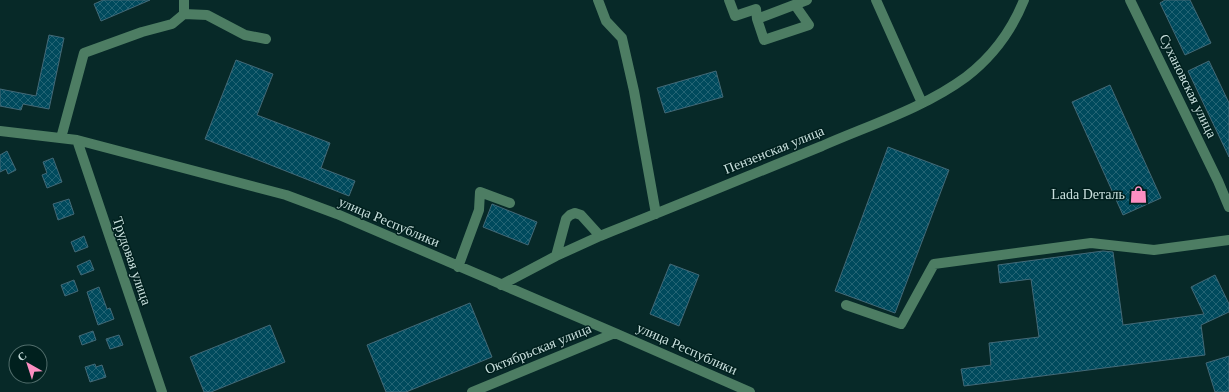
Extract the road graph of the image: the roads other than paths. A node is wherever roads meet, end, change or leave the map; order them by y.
1 (184, 0) edge
2 (598, 0) edge
3 (729, 0) edge
4 (807, 0) edge
5 (876, 0) edge
6 (1024, 0) edge
7 (1130, 0) edge
8 (795, 5) junction
9 (184, 14) junction
10 (757, 19) junction
11 (266, 39) dead end
12 (922, 103) junction
13 (0, 131) edge
14 (61, 138) junction
15 (77, 140) junction
16 (510, 203) dead end
17 (1229, 207) edge
18 (656, 214) junction
19 (600, 236) junction
20 (1229, 240) edge
21 (556, 256) junction
22 (458, 267) junction
23 (502, 285) junction
24 (846, 305) dead end
25 (615, 333) junction
26 (162, 392) edge
27 (472, 392) edge
28 (750, 392) edge

1 - 9 street
2 - 18 street
3 - 10 street
4 - 8 street
5 - 12 street
6 - 12 street, Пензенская улица
7 - 17 street, Сухановская улица
8 - 10 street
8 - 10 street
9 - 11 street
9 - 14 street
12 - 18 street, Пензенская улица
13 - 14 street, улица Республики
14 - 15 street, улица Республики
15 - 22 street, улица Республики
15 - 26 street, Трудовая улица
16 - 22 street
18 - 19 street, Пензенская улица
19 - 21 street, Пензенская улица
19 - 21 street
20 - 24 street
21 - 23 street, Пензенская улица
22 - 23 street, улица Республики
23 - 25 street, улица Республики
25 - 27 street, Октябрьская улица
25 - 28 street, улица Республики

